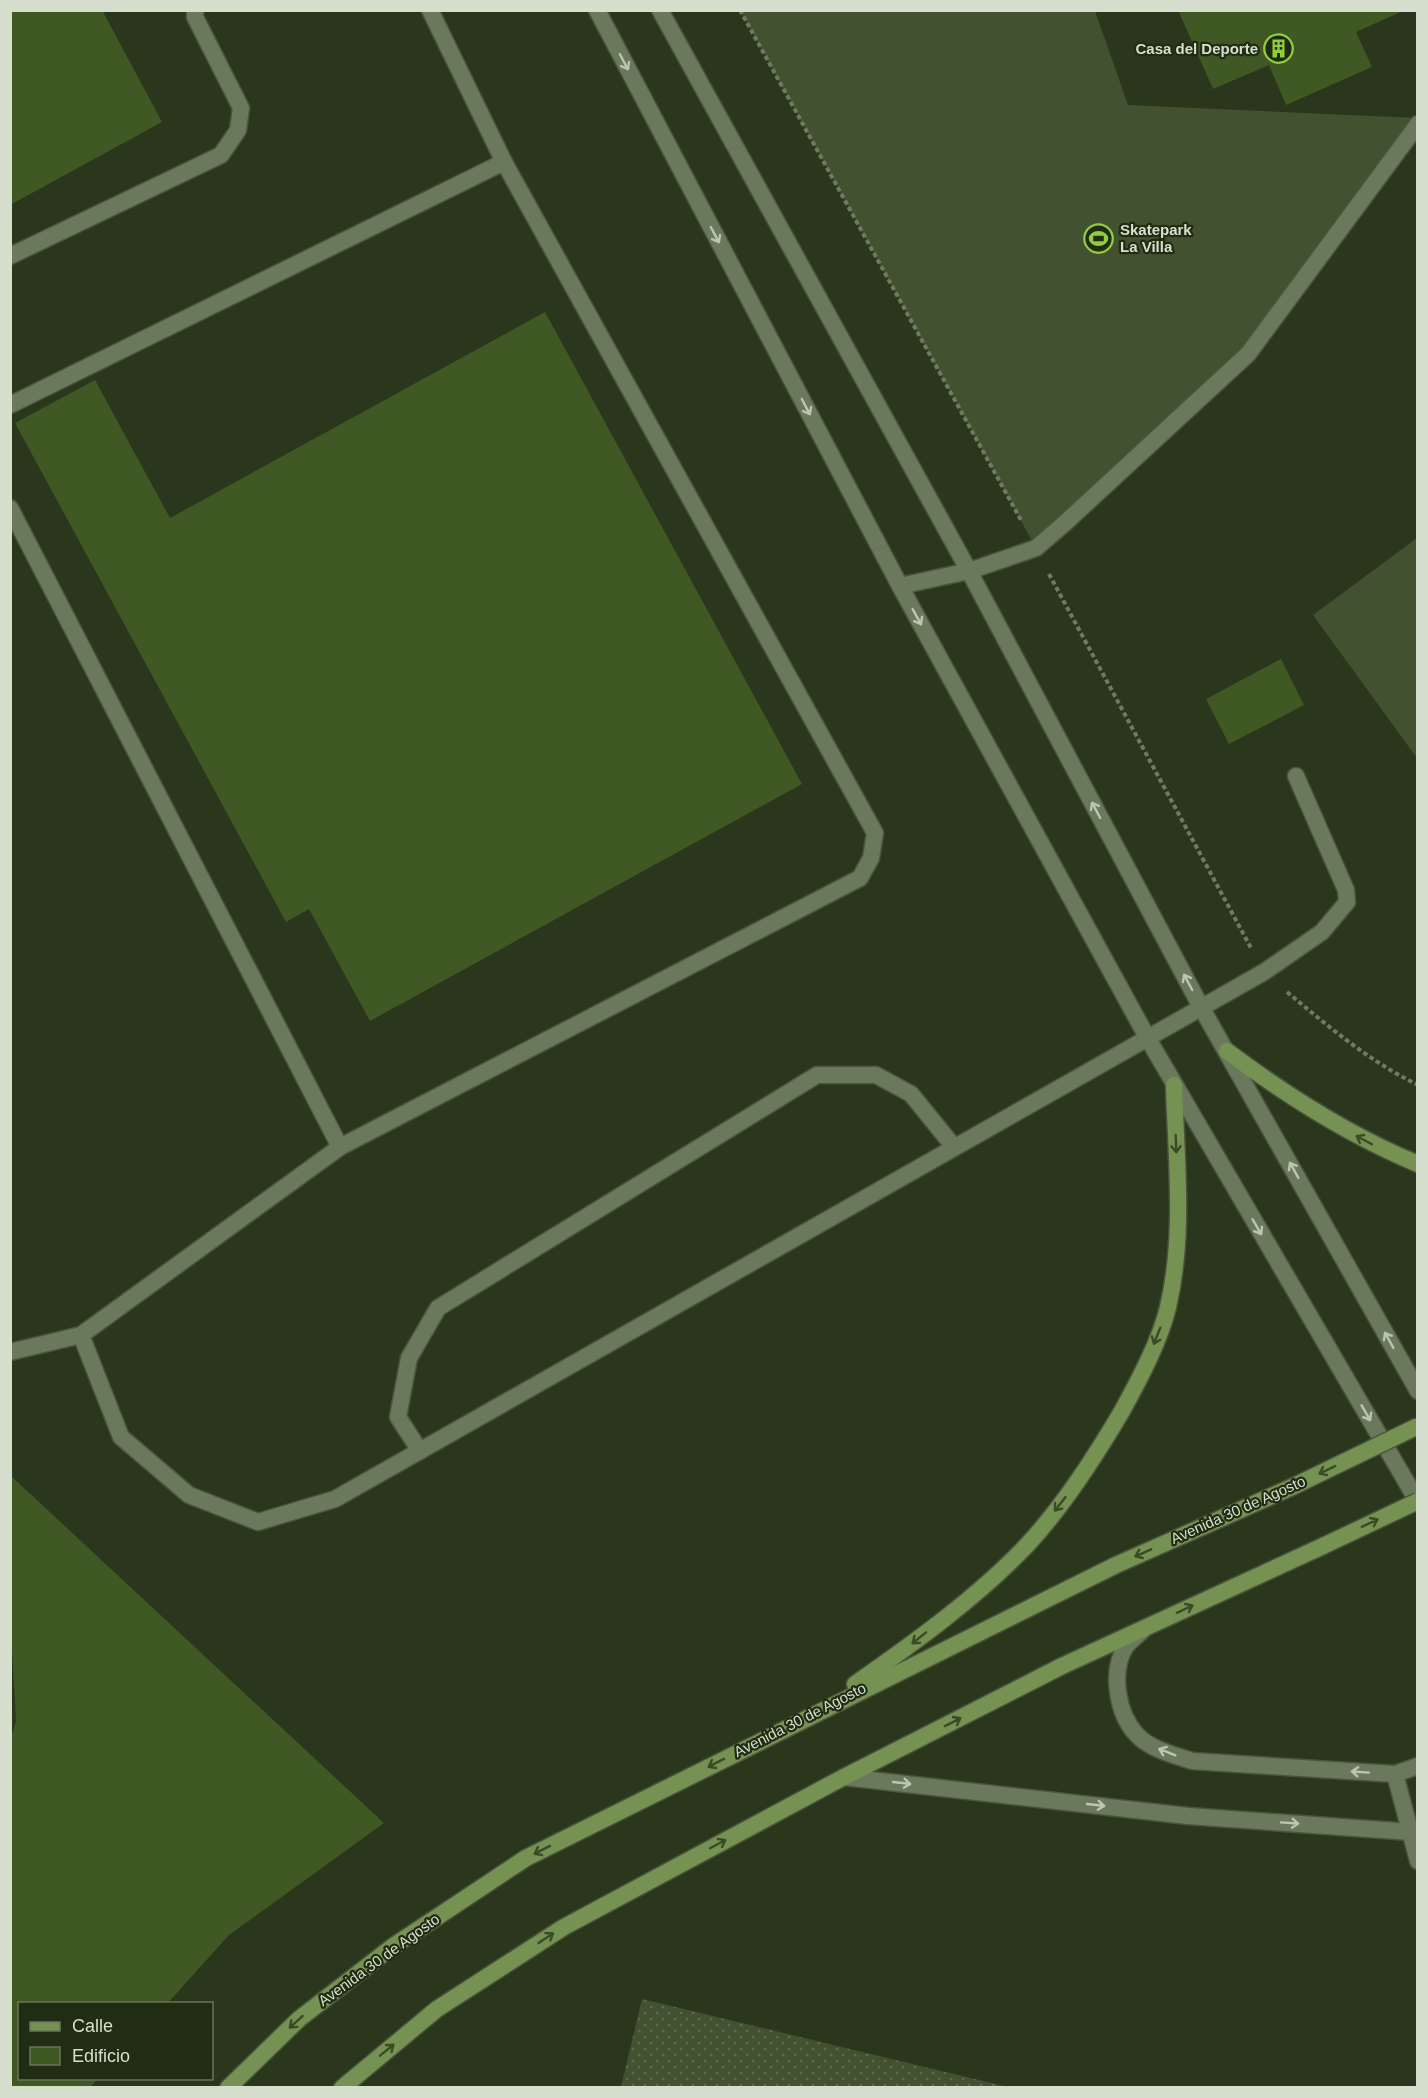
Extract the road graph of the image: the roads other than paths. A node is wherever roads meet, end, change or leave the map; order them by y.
1 (195, 10) edge
2 (430, 10) edge
3 (597, 10) edge
4 (660, 10) edge
5 (1418, 124) edge
6 (504, 162) junction
7 (10, 256) edge
8 (10, 405) edge
9 (10, 508) edge
10 (969, 571) junction
11 (900, 586) junction
12 (1296, 776) dead end
13 (1201, 1007) junction
14 (1147, 1037) junction
15 (1227, 1051) junction
16 (1174, 1086) junction
17 (340, 1147) junction
18 (954, 1147) junction
19 (1418, 1164) edge
20 (81, 1335) junction
21 (10, 1352) edge
22 (1418, 1391) edge
23 (1418, 1426) edge
24 (420, 1451) junction
25 (1418, 1502) edge
26 (1146, 1626) junction
27 (806, 1718) junction
28 (1418, 1766) edge
29 (1395, 1774) junction
30 (844, 1777) junction
31 (1414, 1832) edge
32 (1418, 1861) edge
33 (228, 2088) edge
34 (342, 2088) edge

1 - 7 street
2 - 6 street
3 -> 11 street
4 - 10 street
5 - 10 street
6 - 8 street
6 - 17 street
9 - 17 street
10 - 11 street
13 -> 10 street
11 -> 14 street
12 - 13 street
13 - 14 street
13 - 15 street
14 - 16 street
14 - 18 street
19 -> 15 main road
22 -> 15 street
16 -> 25 street
16 -> 27 main road
17 - 20 street
18 - 24 street
18 - 24 street
20 - 21 street
20 - 24 street
23 -> 27 main road, Avenida 30 de Agosto, bridge
26 -> 25 main road, bridge
29 -> 26 street
30 -> 26 main road
27 -> 33 main road, Avenida 30 de Agosto
28 - 29 street
29 - 31 street
30 -> 31 street
34 -> 30 main road
31 - 32 street

